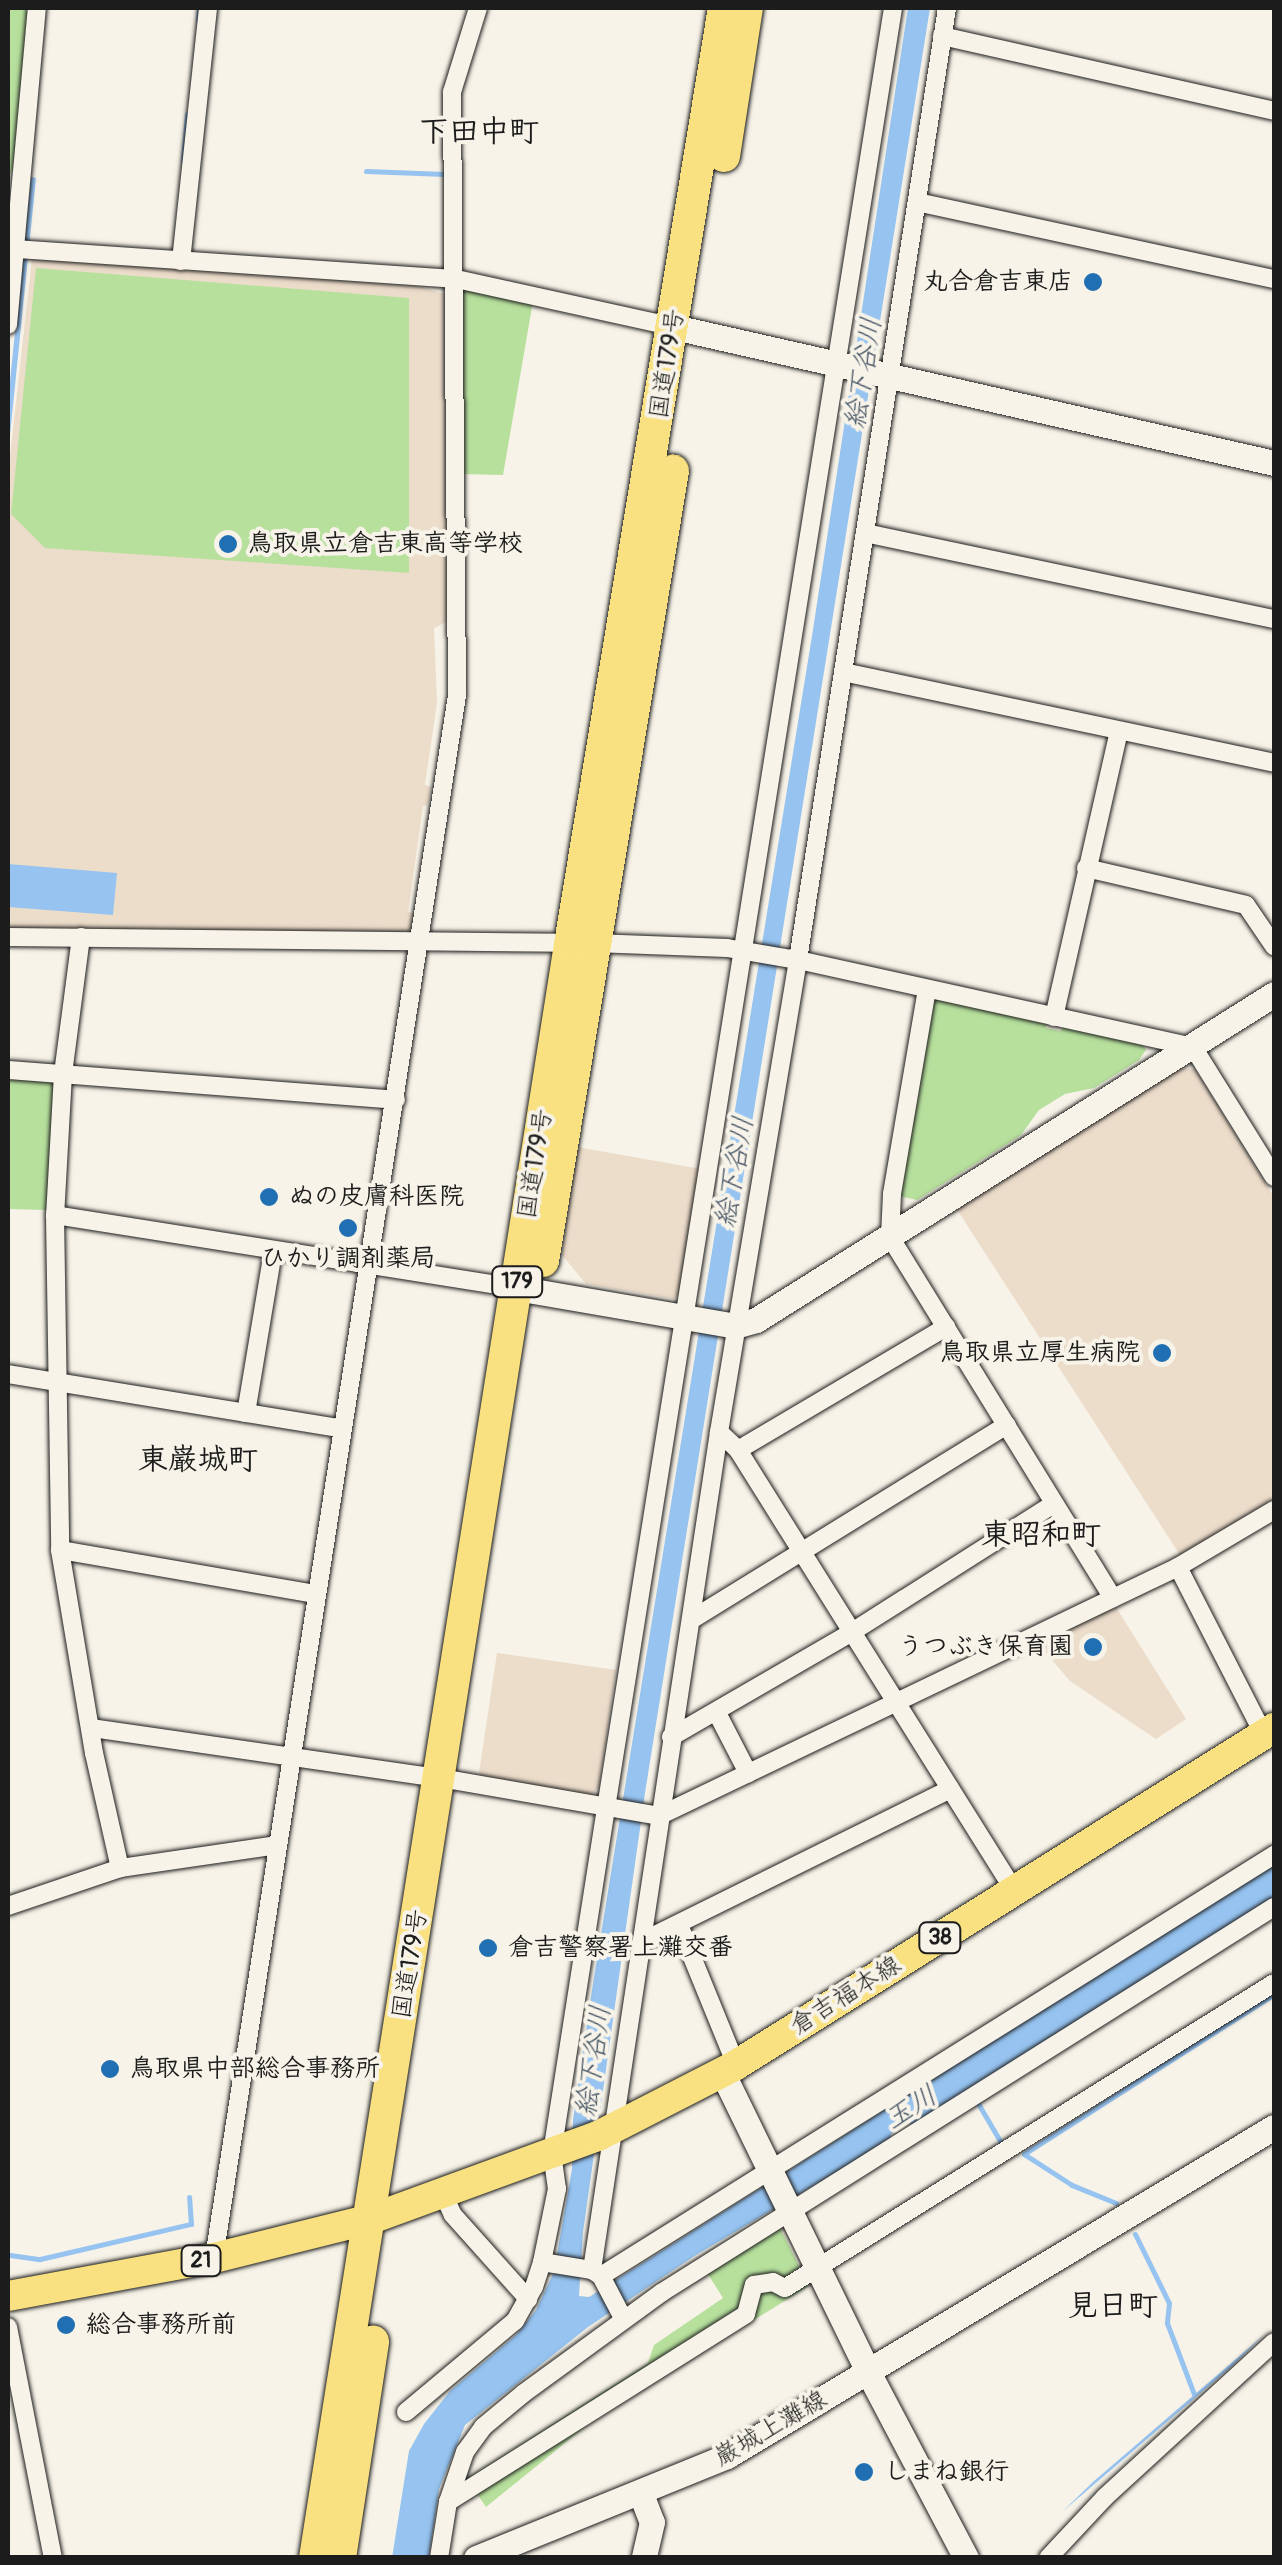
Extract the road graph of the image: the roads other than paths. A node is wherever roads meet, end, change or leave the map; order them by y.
1 (38, 8) edge
2 (208, 8) edge
3 (478, 8) edge
4 (724, 8) edge
5 (748, 8) edge
6 (893, 8) edge
7 (947, 8) edge
8 (942, 36) junction
9 (1274, 111) edge
10 (917, 202) junction
11 (16, 249) junction
12 (180, 260) junction
13 (456, 279) junction
14 (1274, 280) edge
15 (8, 325) edge
16 (685, 331) junction
17 (843, 367) junction
18 (882, 377) junction
19 (1274, 463) edge
20 (865, 533) junction
21 (1274, 619) edge
22 (843, 672) junction
23 (1119, 731) junction
24 (1274, 763) edge
25 (1086, 868) junction
26 (81, 936) junction
27 (8, 937) edge
28 (421, 942) junction
29 (582, 943) junction
30 (1274, 946) edge
31 (749, 952) junction
32 (790, 958) junction
33 (927, 989) junction
34 (1274, 994) edge
35 (1054, 1017) junction
36 (1192, 1047) junction
37 (8, 1070) edge
38 (63, 1074) junction
39 (396, 1100) junction
40 (1273, 1169) edge
41 (55, 1216) junction
42 (890, 1237) junction
43 (273, 1252) junction
44 (368, 1266) junction
45 (527, 1290) junction
46 (690, 1319) junction
47 (729, 1325) junction
48 (946, 1327) junction
49 (8, 1374) edge
50 (56, 1383) junction
51 (246, 1413) junction
52 (1007, 1426) junction
53 (343, 1429) junction
54 (718, 1432) junction
55 (738, 1450) junction
56 (1054, 1504) junction
57 (1274, 1510) edge
58 (60, 1550) junction
59 (800, 1552) junction
60 (1178, 1567) junction
61 (314, 1594) junction
62 (1113, 1598) junction
63 (690, 1620) junction
64 (852, 1632) junction
65 (896, 1701) junction
66 (717, 1713) junction
67 (91, 1728) junction
68 (1269, 1731) edge
69 (672, 1738) junction
70 (290, 1756) junction
71 (748, 1773) junction
72 (450, 1781) junction
73 (950, 1789) junction
74 (612, 1810) junction
75 (654, 1816) junction
76 (277, 1845) junction
77 (1274, 1855) edge
78 (120, 1868) junction
79 (1015, 1892) junction
80 (8, 1906) edge
81 (1274, 1907) edge
82 (680, 1925) junction
83 (641, 1942) junction
84 (1274, 1983) edge
85 (729, 2069) junction
86 (1274, 2127) edge
87 (605, 2132) junction
88 (556, 2152) junction
89 (770, 2174) junction
90 (443, 2192) junction
91 (788, 2210) junction
92 (381, 2215) junction
93 (214, 2258) junction
94 (542, 2262) junction
95 (819, 2268) junction
96 (597, 2273) junction
97 (8, 2296) edge
98 (528, 2299) junction
99 (624, 2318) junction
100 (8, 2326) edge
101 (1274, 2342) edge
102 (868, 2372) junction
103 (406, 2412) dead end
104 (641, 2494) junction
105 (448, 2502) junction
106 (54, 2558) edge
107 (315, 2558) edge
108 (340, 2558) edge
109 (440, 2558) edge
110 (476, 2558) edge
111 (644, 2558) edge
112 (966, 2558) edge
113 (1048, 2558) edge

1 - 11 street
2 - 12 street
3 - 13 street
4 - 16 highway, 国道179号 / 179
5 - 16 highway, 国道179号 / 179
6 - 17 street
7 - 8 street
8 - 9 street
8 - 10 street
10 - 14 street
10 - 18 street
11 - 12 street
11 - 15 street
12 - 13 street
13 - 16 street
13 - 28 street
16 - 17 street
16 - 29 highway, 国道179号 / 179
17 - 18 street
17 - 31 street
18 - 19 street
18 - 20 street
20 - 21 street
20 - 22 street
22 - 23 street
22 - 32 street
23 - 24 street
23 - 25 street
25 - 30 street
25 - 35 street
26 - 27 street
26 - 28 street
26 - 38 street
28 - 29 street
28 - 39 street
29 - 31 street
29 - 45 highway, 国道179号 / 179
31 - 32 street
31 - 46 street
32 - 33 street
32 - 47 street
33 - 35 street
33 - 42 street
34 - 36 street
35 - 36 street
36 - 40 street
36 - 42 street
37 - 38 street
38 - 39 street
38 - 41 street
39 - 44 street
41 - 43 street
41 - 50 street
42 - 47 street
42 - 48 street
43 - 44 street
43 - 51 street
44 - 45 street
44 - 53 street
45 - 46 street
45 - 72 highway, 国道179号 / 179
46 - 47 street
46 - 74 street
47 - 54 street
48 - 52 street
48 - 55 street
49 - 50 street
50 - 51 street
50 - 58 street
51 - 53 street
52 - 56 street
52 - 59 street
53 - 61 street
54 - 55 street
54 - 63 street
55 - 59 street
56 - 62 street
56 - 64 street
57 - 60 street
58 - 61 street
58 - 67 street
59 - 63 street
59 - 64 street
60 - 62 street
60 - 68 street
61 - 70 street
62 - 65 street
63 - 69 street
64 - 65 street
64 - 66 street
65 - 71 street
65 - 73 street
66 - 69 street
66 - 71 street
67 - 70 street
67 - 78 street
68 - 79 main road, 倉吉福本線 / 38
69 - 75 street
70 - 72 street
70 - 76 street
71 - 75 street
72 - 74 street
72 - 92 highway, 国道179号 / 179
73 - 79 street
73 - 82 street
74 - 75 street
74 - 88 street
75 - 83 street
76 - 78 street
76 - 93 street
77 - 89 street
78 - 80 street
79 - 85 main road, 倉吉福本線 / 38
81 - 91 street
82 - 83 street
82 - 85 street
83 - 87 street
84 - 95 street
85 - 87 main road, 倉吉福本線 / 38
85 - 89 street
86 - 102 street, 巌城上灘線
87 - 88 main road, 倉吉福本線 / 38
87 - 96 street
88 - 90 main road, 倉吉福本線 / 38
88 - 94 street
89 - 91 street
89 - 96 street
90 - 92 main road, 倉吉福本線 / 38
90 - 98 street
91 - 95 street
91 - 99 street
92 - 93 main road, 21
92 - 107 highway, 国道179号 / 179
92 - 108 highway, 国道179号 / 179
93 - 97 main road, 21
94 - 96 street
94 - 98 street
95 - 102 street
95 - 105 street
96 - 99 street
98 - 103 street
99 - 105 street
100 - 106 street
101 - 113 street
102 - 104 street, 巌城上灘線
102 - 112 street
104 - 110 street, 巌城上灘線
104 - 111 street
105 - 109 street

